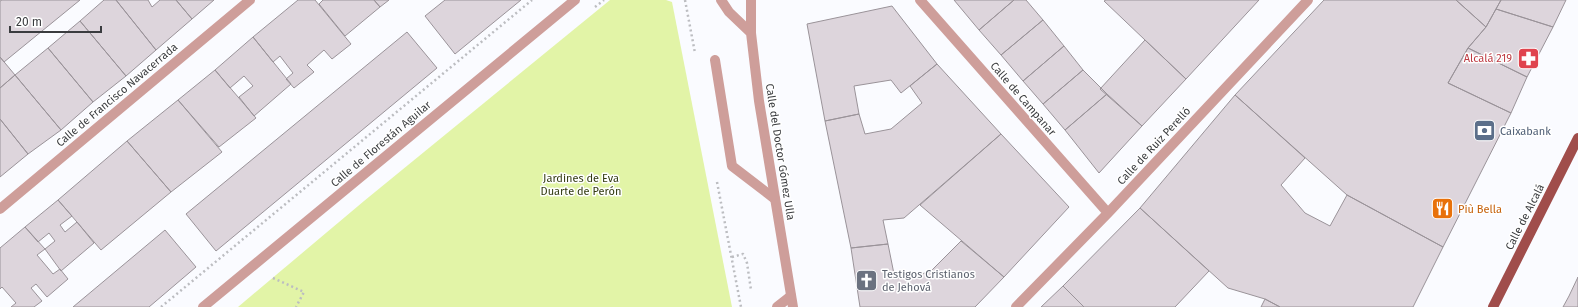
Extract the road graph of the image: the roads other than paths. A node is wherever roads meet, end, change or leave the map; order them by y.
1 (250, 0) edge
2 (575, 0) edge
3 (722, 0) edge
4 (751, 0) edge
5 (920, 0) edge
6 (1308, 0) edge
7 (751, 33) junction
8 (715, 60) dead end
9 (1578, 138) edge
10 (775, 199) junction
11 (0, 209) edge
12 (1108, 213) junction
13 (791, 296) junction
14 (203, 307) edge
15 (777, 307) edge
16 (793, 307) edge
17 (1016, 307) edge
18 (1493, 307) edge

1 - 11 street, Calle de Francisco Navacerrada
2 - 14 street, Calle de Florestán Aguilar
3 - 7 street
4 - 7 street, Calle del Doctor Gómez Ulla
5 - 12 street, Calle de Campanar
6 - 12 street, Calle de Ruiz Perelló
7 - 10 street, Calle del Doctor Gómez Ulla
8 - 10 street
9 - 18 main road, Calle de Alcalá
10 - 13 street, Calle del Doctor Gómez Ulla
12 - 17 street, Calle de Ruiz Perelló
13 - 15 street
13 - 16 street, Calle del Doctor Gómez Ulla

